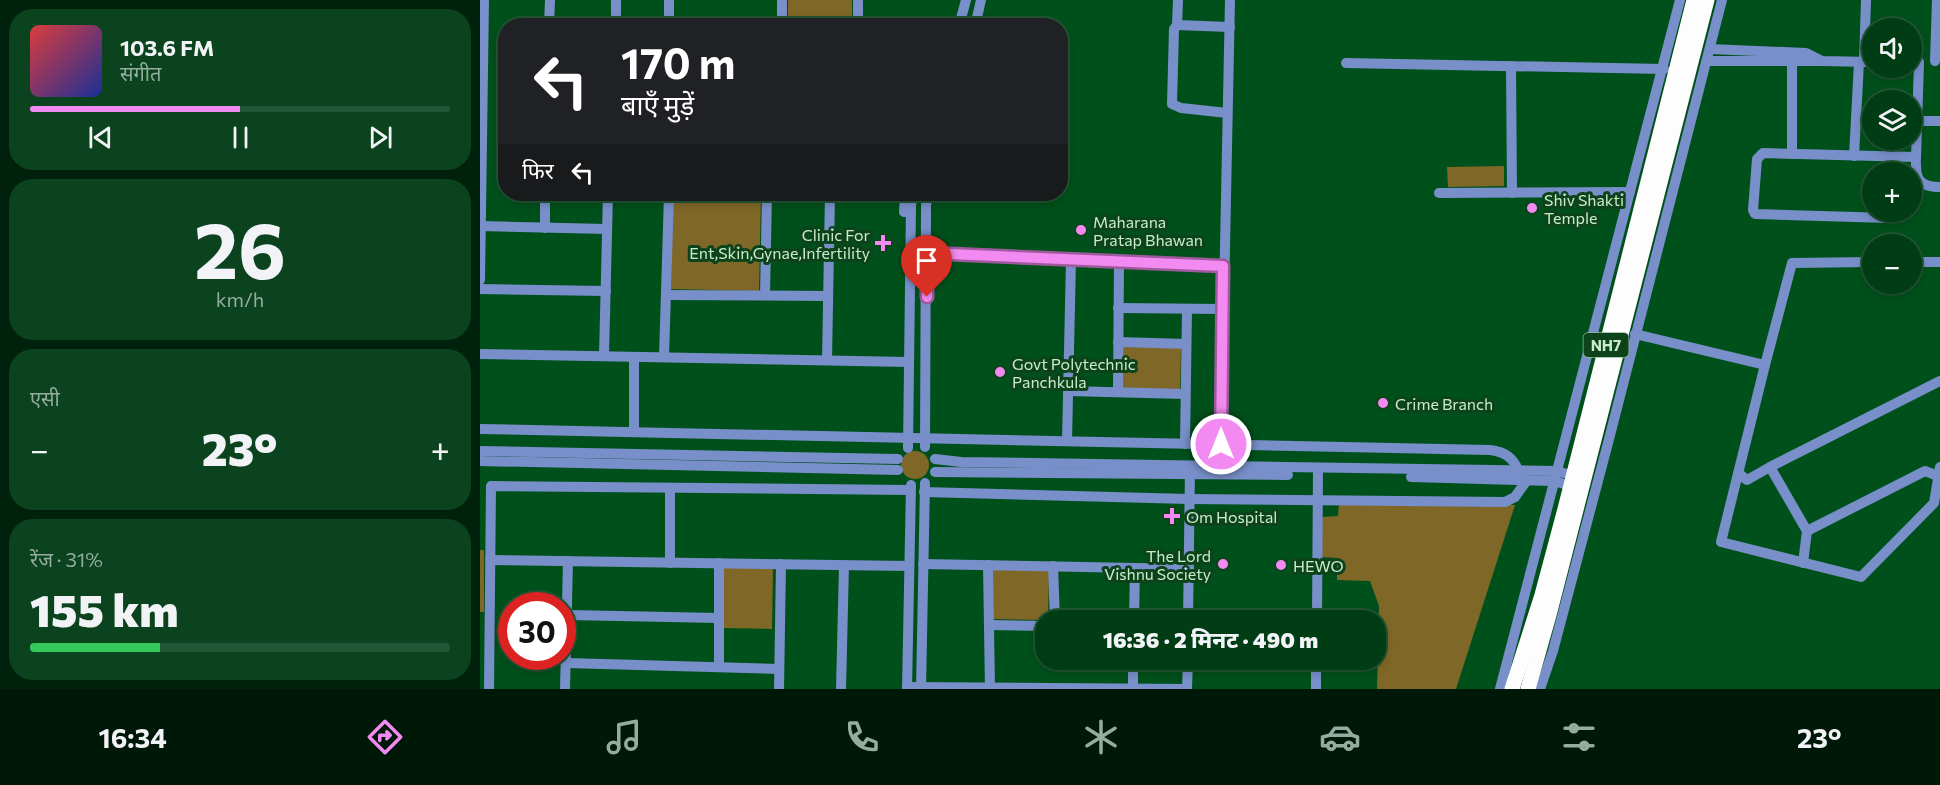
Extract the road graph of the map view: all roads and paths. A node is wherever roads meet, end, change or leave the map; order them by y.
1 (484, 0) edge
2 (550, 0) edge
3 (616, 0) edge
4 (669, 0) edge
5 (782, 0) edge
6 (858, 0) edge
7 (966, 0) edge
8 (981, 0) edge
9 (1178, 0) edge
10 (1230, 0) edge
11 (1680, 0) edge
12 (1694, 0) edge
13 (1707, 0) edge
14 (1722, 0) edge
15 (1866, 0) edge
16 (1937, 0) edge
17 (549, 18) edge
18 (616, 18) edge
19 (669, 18) edge
20 (782, 18) edge
21 (858, 18) edge
22 (961, 18) edge
23 (977, 18) edge
24 (1866, 18) edge
25 (1177, 25) junction
26 (1230, 27) junction
27 (1710, 49) junction
28 (1707, 61) junction
29 (1792, 62) junction
30 (1822, 62) junction
31 (1862, 62) edge
32 (1922, 62) edge
33 (1938, 62) edge
34 (1346, 63) dead end
35 (1511, 66) junction
36 (1664, 69) junction
37 (1863, 78) edge
38 (1227, 113) junction
39 (1922, 121) edge
40 (1940, 121) edge
41 (1916, 150) edge
42 (1792, 154) junction
43 (1854, 156) junction
44 (1916, 157) junction
45 (1916, 162) edge
46 (1922, 185) edge
47 (1940, 187) edge
48 (1630, 192) junction
49 (1439, 193) dead end
50 (1512, 193) junction
51 (545, 201) edge
52 (608, 201) edge
53 (669, 201) edge
54 (767, 201) edge
55 (830, 201) edge
56 (905, 201) edge
57 (913, 201) edge
58 (927, 201) edge
59 (1862, 217) edge
60 (481, 226) edge
61 (544, 228) junction
62 (607, 229) junction
63 (910, 230) junction
64 (910, 253) junction
65 (927, 253) junction
66 (1071, 260) junction
67 (1119, 261) junction
68 (1862, 262) edge
69 (1922, 262) edge
70 (1940, 262) edge
71 (1223, 266) junction
72 (480, 280) edge
73 (480, 289) edge
74 (606, 291) junction
75 (666, 295) junction
76 (765, 296) junction
77 (828, 296) junction
78 (1118, 308) junction
79 (1187, 309) junction
80 (1222, 309) junction
81 (1635, 334) junction
82 (1118, 342) junction
83 (1186, 344) junction
84 (480, 354) edge
85 (604, 356) junction
86 (634, 357) junction
87 (664, 357) junction
88 (827, 360) junction
89 (909, 362) junction
90 (1765, 365) junction
91 (1940, 381) edge
92 (1068, 391) junction
93 (1118, 392) junction
94 (1185, 394) junction
95 (480, 429) edge
96 (634, 432) junction
97 (1067, 441) junction
98 (908, 443) junction
99 (925, 443) junction
100 (1185, 444) junction
101 (1221, 444) junction
102 (480, 451) edge
103 (1560, 458) junction
104 (935, 459) junction
105 (480, 461) edge
106 (898, 465) junction
107 (1770, 467) junction
108 (1190, 471) junction
109 (1318, 471) junction
110 (935, 472) junction
111 (1939, 472) edge
112 (1738, 473) junction
113 (1528, 476) junction
114 (1555, 476) junction
115 (1577, 482) junction
116 (486, 486) edge
117 (910, 487) junction
118 (925, 487) junction
119 (670, 488) junction
120 (1189, 499) junction
121 (1318, 500) junction
122 (1549, 506) junction
123 (1807, 531) junction
124 (485, 546) edge
125 (490, 560) junction
126 (567, 561) junction
127 (670, 562) junction
128 (1803, 562) junction
129 (719, 563) junction
130 (781, 564) junction
131 (923, 564) junction
132 (844, 565) junction
133 (909, 566) junction
134 (988, 566) junction
135 (1053, 567) junction
136 (1135, 568) junction
137 (1189, 569) junction
138 (567, 592) edge
139 (1054, 610) edge
140 (1134, 610) edge
141 (1188, 610) edge
142 (1317, 610) edge
143 (576, 615) edge
144 (485, 616) edge
145 (719, 618) junction
146 (990, 625) junction
147 (1035, 626) edge
148 (576, 663) edge
149 (484, 666) edge
150 (719, 667) junction
151 (779, 669) junction
152 (566, 670) edge
153 (1133, 670) edge
154 (1188, 670) edge
155 (1317, 670) edge
156 (907, 688) edge
157 (921, 688) edge
158 (990, 688) edge
159 (1036, 688) edge
160 (489, 689) edge
161 (565, 689) edge
162 (778, 689) edge
163 (841, 689) edge
164 (1133, 689) edge
165 (1187, 689) edge
166 (1316, 689) edge
167 (1500, 689) edge
168 (1512, 689) edge
169 (1527, 689) edge
170 (1540, 689) edge

1 - 60 street
2 - 17 street
3 - 18 street
4 - 19 street
5 - 20 street
6 - 21 street
7 - 22 street
8 - 23 street
9 - 25 street
10 - 26 street
11 - 36 street
12 - 115 highway, NH7
13 - 115 highway, NH7
14 - 27 street
15 - 24 street
16 - 33 street
25 - 26 street
25 - 38 street
26 - 38 street
27 - 28 street
27 - 30 street
28 - 29 street
28 - 81 street
29 - 30 street
29 - 42 street
30 - 31 street
32 - 33 street
34 - 35 street
35 - 36 street
35 - 50 street
36 - 48 street
37 - 43 street
38 - 71 street
39 - 40 street
41 - 44 street
42 - 43 street
42 - 59 street
43 - 44 street
44 - 45 street
46 - 47 street
48 - 50 street
48 - 103 street
49 - 50 street
51 - 61 street
52 - 62 street
53 - 75 street
54 - 76 street
55 - 77 street
56 - 63 street
57 - 63 street
58 - 65 street
60 - 61 street
60 - 72 street
61 - 62 street
62 - 74 street
63 - 64 street
64 - 65 street
64 - 89 street
65 - 66 street
65 - 99 street
66 - 67 street
66 - 92 street
67 - 71 street
67 - 78 street
68 - 90 street
69 - 70 street
71 - 80 street
73 - 74 street
74 - 85 street
75 - 76 street
75 - 87 street
76 - 77 street
77 - 88 street
78 - 79 street
78 - 82 street
79 - 80 street
79 - 83 street
80 - 101 street
81 - 90 street
81 - 170 street
82 - 83 street
82 - 93 street
83 - 94 street
84 - 85 street
85 - 86 street
86 - 87 street
86 - 96 street
87 - 88 street
88 - 89 street
89 - 98 street
90 - 112 street
91 - 107 street
92 - 93 street
92 - 97 street
93 - 94 street
94 - 100 street
95 - 96 street
96 - 98 street
97 - 99 street
97 - 100 street
98 - 99 street
98 - 106 street
99 - 104 street
100 - 101 street
101 - 113 street
102 - 106 street
103 - 113 street
103 - 114 street
104 - 108 street
104 - 110 street
105 - 106 street
106 - 117 street
107 - 112 street
107 - 123 street
108 - 109 street
108 - 110 street
108 - 120 street
109 - 113 street
109 - 121 street
110 - 118 street
111 - 123 street
111 - 128 street
112 - 128 street
113 - 114 street
113 - 121 street
113 - 122 street
114 - 115 street
114 - 122 street
115 - 168 highway, NH7
115 - 169 highway, NH7
116 - 119 street
116 - 124 street
117 - 118 street
117 - 119 street
117 - 133 street
118 - 120 street
118 - 131 street
119 - 127 street
120 - 121 street
120 - 137 street
121 - 142 street
122 - 167 street
123 - 128 street
124 - 125 street
125 - 126 street
125 - 144 street
126 - 127 street
126 - 138 street
127 - 129 street
129 - 130 street
129 - 145 street
130 - 132 street
130 - 151 street
131 - 134 street
131 - 157 street
132 - 133 street
132 - 163 street
133 - 156 street
134 - 135 street
134 - 146 street
135 - 136 street
135 - 139 street
136 - 137 street
136 - 140 street
137 - 141 street
143 - 145 street
144 - 149 street
145 - 150 street
146 - 147 street
146 - 158 street
148 - 150 street
149 - 160 street
150 - 151 street
151 - 162 street
152 - 161 street
153 - 164 street
154 - 165 street
155 - 166 street
156 - 157 street
157 - 158 street
158 - 159 street
159 - 164 street
164 - 165 street

